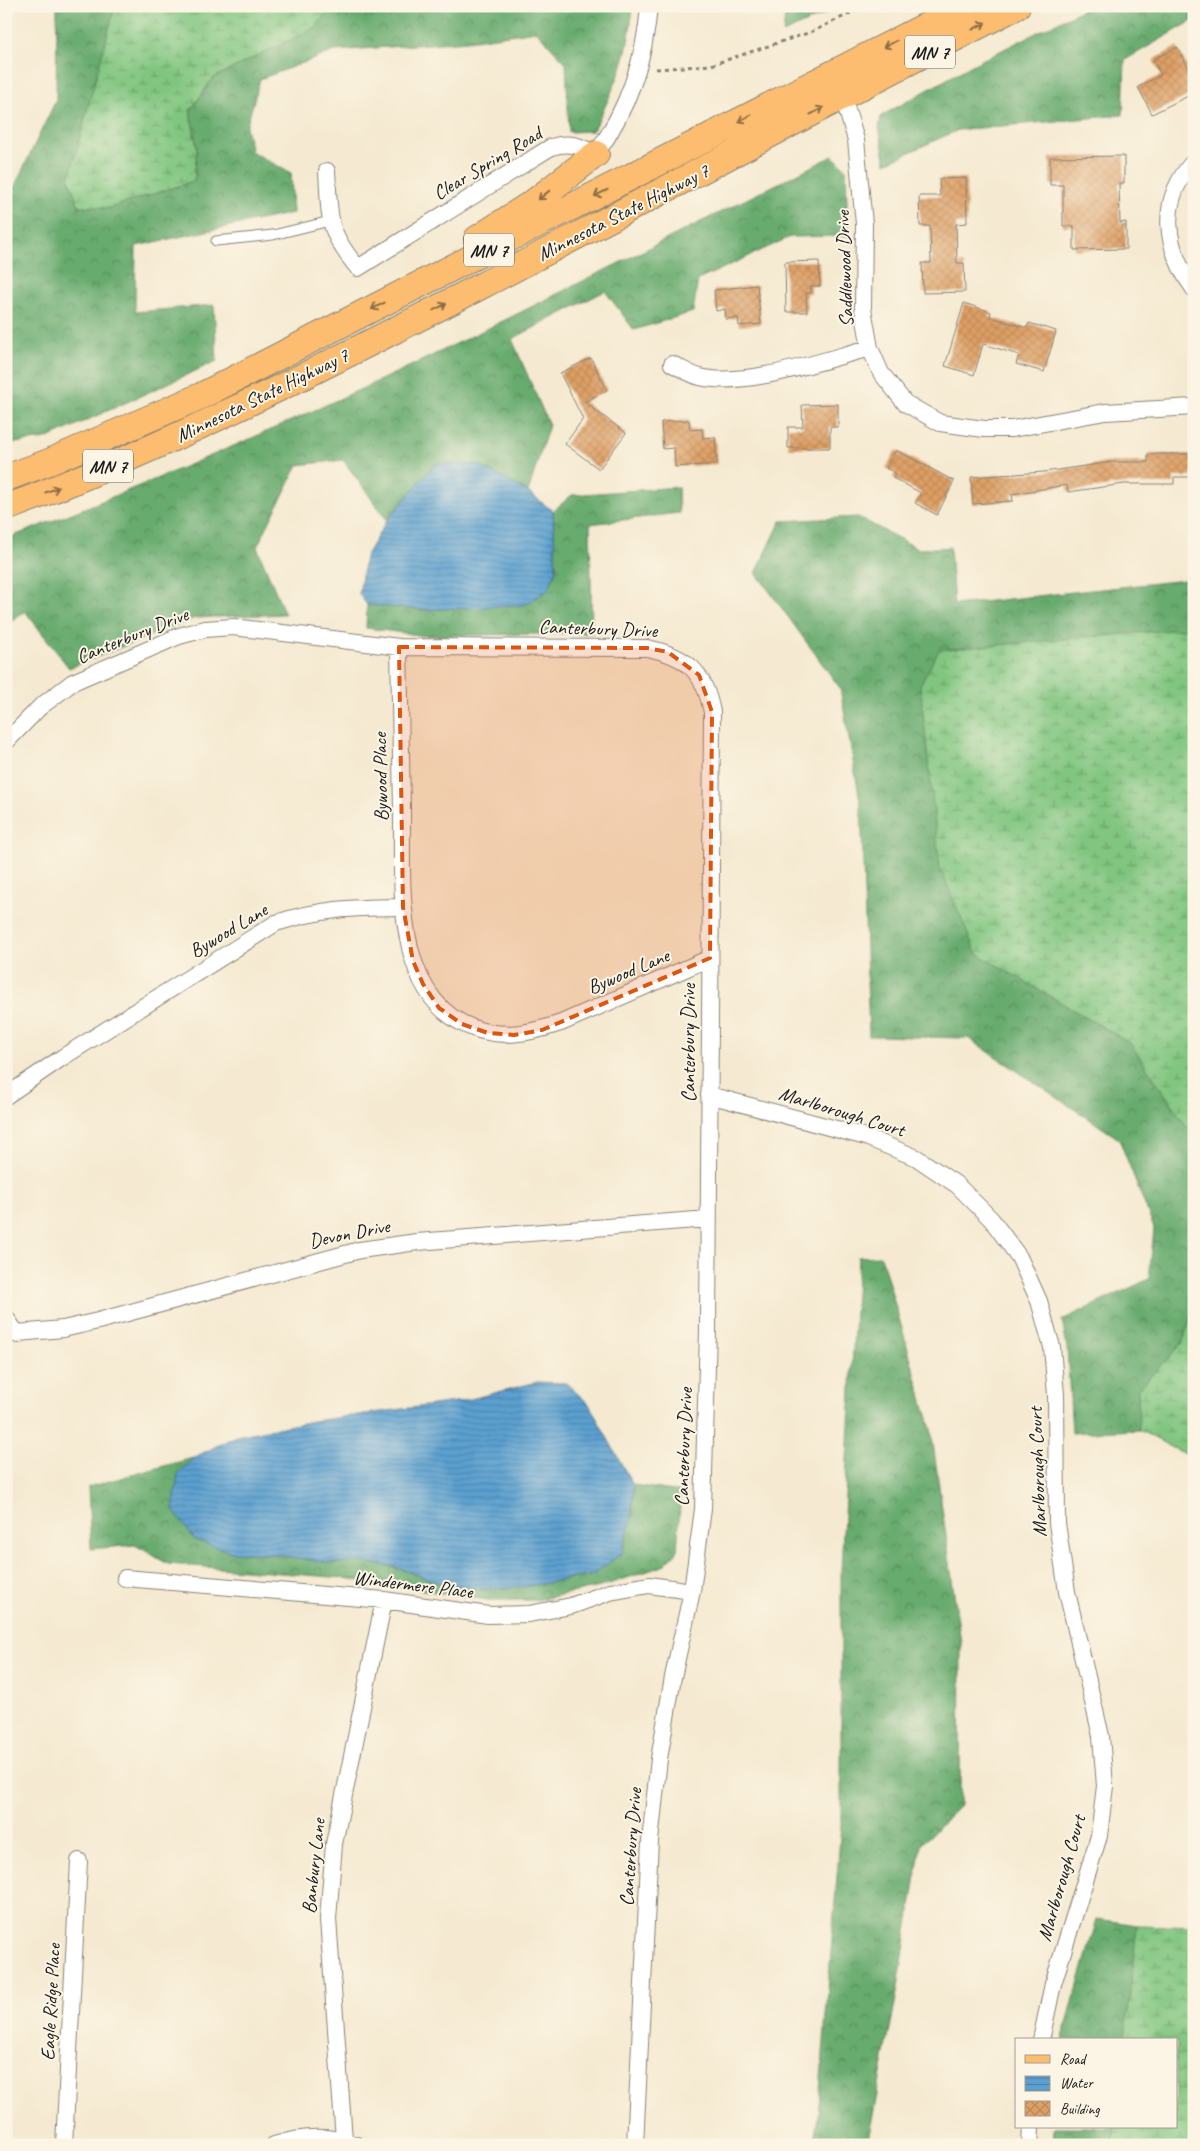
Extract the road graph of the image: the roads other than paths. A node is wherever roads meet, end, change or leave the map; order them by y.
1 (649, 6) edge
2 (965, 6) edge
3 (1017, 6) edge
4 (843, 97) junction
5 (596, 154) junction
6 (1194, 161) edge
7 (327, 171) dead end
8 (330, 221) junction
9 (216, 240) dead end
10 (1194, 289) edge
11 (407, 292) junction
12 (870, 348) junction
13 (672, 364) dead end
14 (1194, 407) edge
15 (6, 478) edge
16 (6, 508) edge
17 (399, 647) junction
18 (6, 742) edge
19 (403, 907) junction
20 (710, 958) junction
21 (6, 1096) edge
22 (709, 1096) junction
23 (708, 1219) junction
24 (6, 1318) edge
25 (12, 1335) edge
26 (124, 1578) dead end
27 (692, 1591) junction
28 (384, 1600) junction
29 (79, 1861) dead end
30 (1041, 2038) edge
31 (1031, 2128) edge
32 (351, 2142) edge
33 (64, 2145) edge
34 (274, 2145) edge
35 (635, 2145) edge
36 (1030, 2145) edge

1 - 5 street
2 -> 11 main road, Minnesota State Highway 7 / MN 7
4 -> 3 main road, Minnesota State Highway 7 / MN 7
4 - 12 street, Saddlewood Drive
16 -> 4 main road, Minnesota State Highway 7 / MN 7
5 - 8 street, Clear Spring Road
5 -> 11 main road
6 - 10 street
7 - 8 street, Clear Spring Road
8 - 9 lane
11 -> 15 main road, Minnesota State Highway 7 / MN 7
12 - 13 street
12 - 14 street, Saddlewood Drive
17 - 18 street, Canterbury Drive
17 - 19 street, Bywood Place
17 - 20 street, Canterbury Drive
19 - 20 street, Bywood Lane
19 - 21 street, Bywood Lane
20 - 22 street, Canterbury Drive
22 - 23 street, Canterbury Drive
22 - 30 street, Marlborough Court
23 - 25 street, Devon Drive
23 - 27 street, Canterbury Drive
24 - 25 street
26 - 28 street, Windermere Place
27 - 28 street, Windermere Place
27 - 35 street, Canterbury Drive
28 - 32 street, Banbury Lane
29 - 33 street, Eagle Ridge Place
31 - 36 street
32 - 34 street

